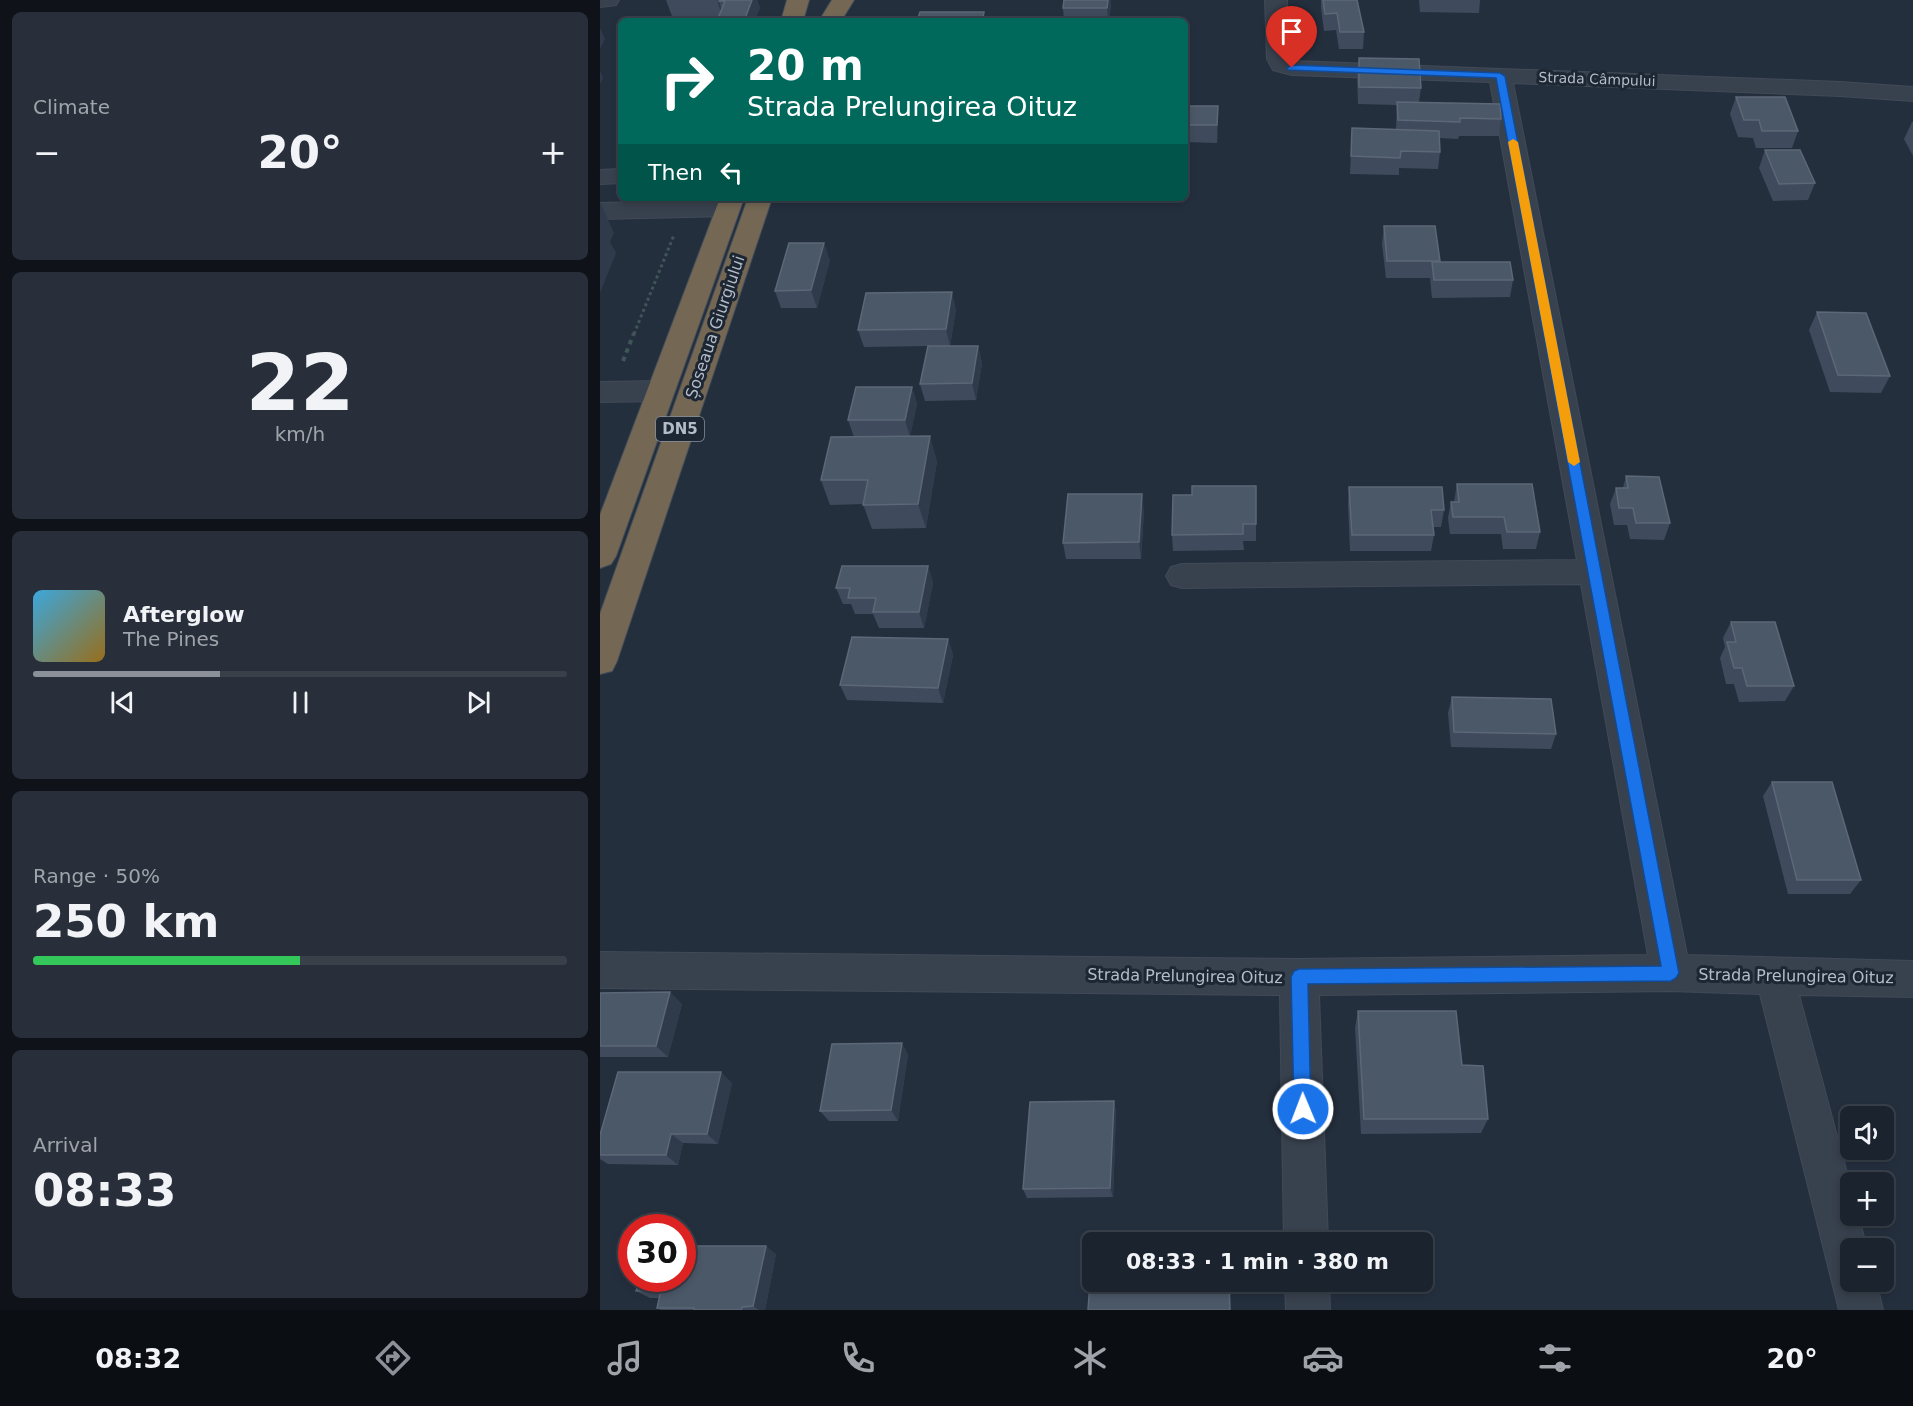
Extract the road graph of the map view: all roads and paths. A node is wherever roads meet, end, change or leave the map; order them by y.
1 (608, 0) edge
2 (798, 0) edge
3 (843, 0) edge
4 (1276, 0) edge
5 (600, 1) edge
6 (793, 18) edge
7 (832, 18) edge
8 (1500, 76) junction
9 (1913, 94) edge
10 (618, 176) edge
11 (600, 177) edge
12 (759, 201) edge
13 (730, 203) edge
14 (685, 209) junction
15 (600, 211) edge
16 (661, 391) junction
17 (605, 392) edge
18 (600, 556) edge
19 (1594, 572) junction
20 (1182, 576) dead end
21 (600, 661) edge
22 (600, 970) edge
23 (1671, 973) junction
24 (1775, 976) junction
25 (1299, 977) junction
26 (1913, 979) edge
27 (1306, 1232) edge
28 (1842, 1238) edge
29 (1307, 1292) edge
30 (1857, 1292) edge
31 (1308, 1310) edge
32 (1861, 1310) edge

1 - 5 street
2 - 6 highway
3 - 7 highway
4 - 8 street, Strada Câmpului
8 - 9 street, Strada Câmpului
8 - 19 street
10 - 11 street
12 - 21 highway, Șoseaua Giurgiului / DN5
13 - 14 street
13 - 16 highway, Șoseaua Giurgiului / DN5
14 - 15 street
14 - 17 path
16 - 17 street
16 - 18 highway, Șoseaua Giurgiului / DN5
19 - 20 street
19 - 23 street
22 - 25 street, Strada Prelungirea Oituz
23 - 24 street, Strada Prelungirea Oituz
23 - 25 street, Strada Prelungirea Oituz
24 - 26 street, Strada Prelungirea Oituz
24 - 28 street
25 - 27 street
29 - 31 street
30 - 32 street

